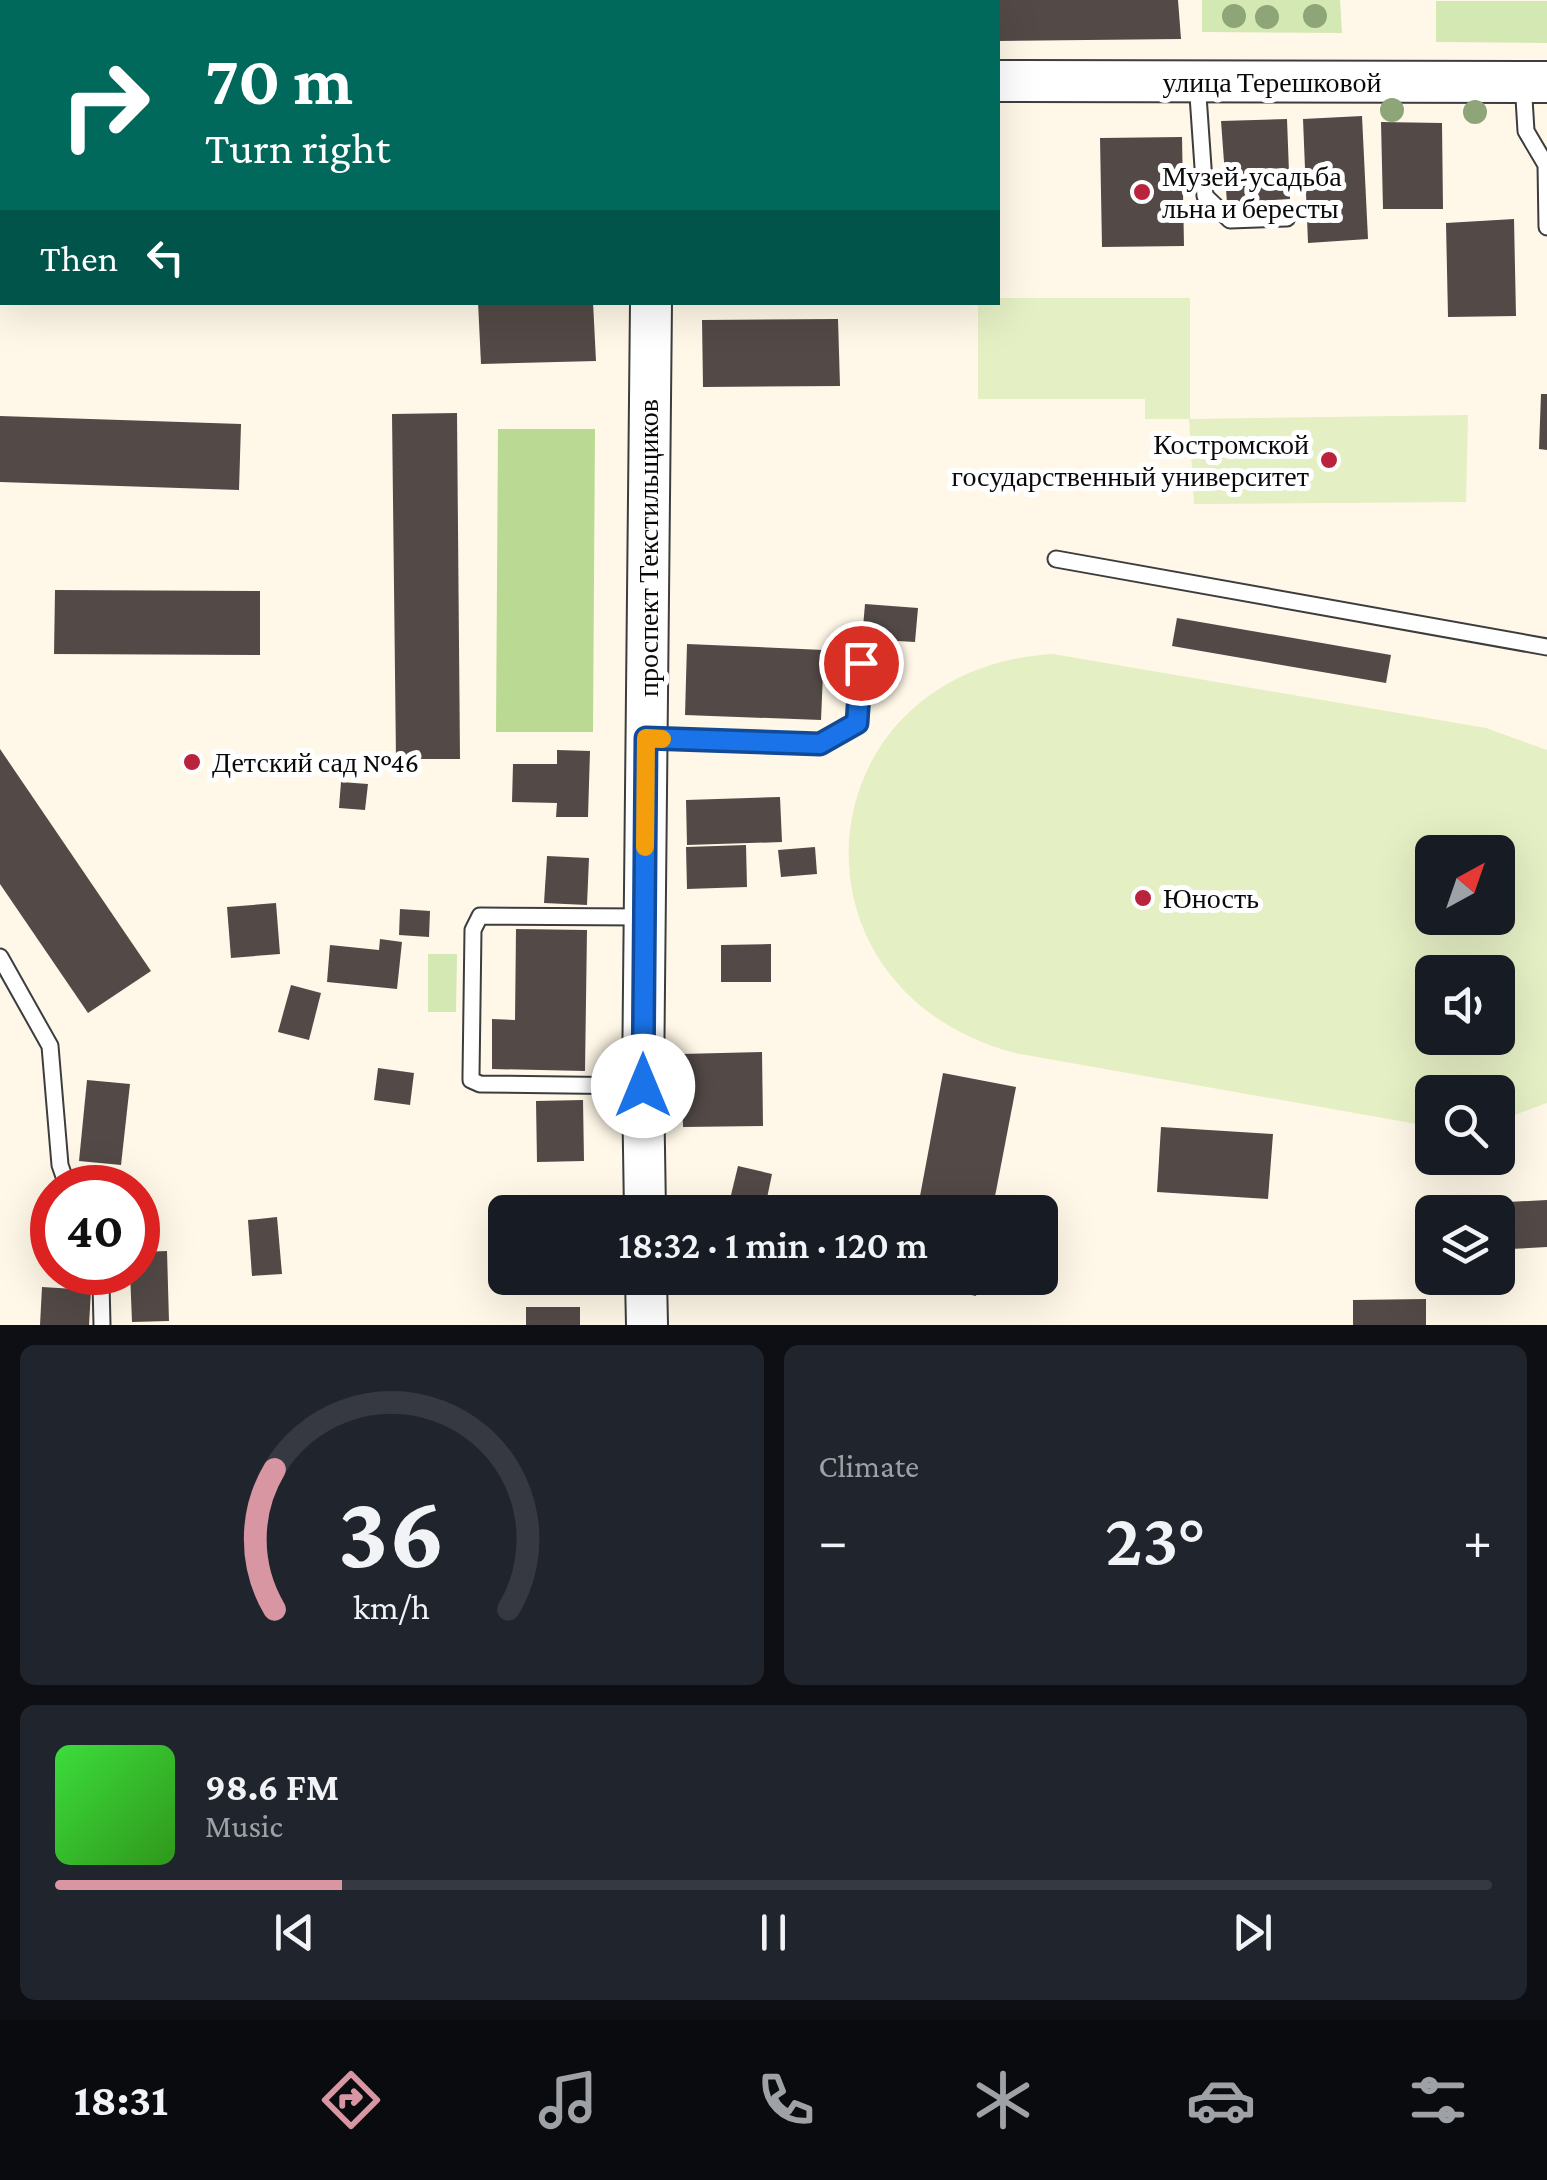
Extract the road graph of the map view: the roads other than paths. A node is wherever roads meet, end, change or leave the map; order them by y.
1 (1000, 81) edge
2 (1198, 82) junction
3 (1535, 82) edge
4 (1286, 218) dead end
5 (1547, 227) edge
6 (651, 305) edge
7 (1056, 559) dead end
8 (1547, 648) edge
9 (861, 663) dead end
10 (646, 738) junction
11 (644, 917) junction
12 (0, 957) edge
13 (643, 1086) junction
14 (60, 1165) edge
15 (645, 1195) edge
16 (102, 1295) edge
17 (646, 1295) edge
18 (102, 1325) edge
19 (647, 1325) edge

1 - 2 street, улица Терешковой
2 - 3 street, улица Терешковой
2 - 4 lane
3 - 5 lane
6 - 10 street, проспект Текстильщиков
7 - 8 lane
9 - 10 lane
10 - 11 street, проспект Текстильщиков
11 - 13 street, проспект Текстильщиков
11 - 13 lane
12 - 14 lane
13 - 15 street, проспект Текстильщиков
16 - 18 lane
17 - 19 street

